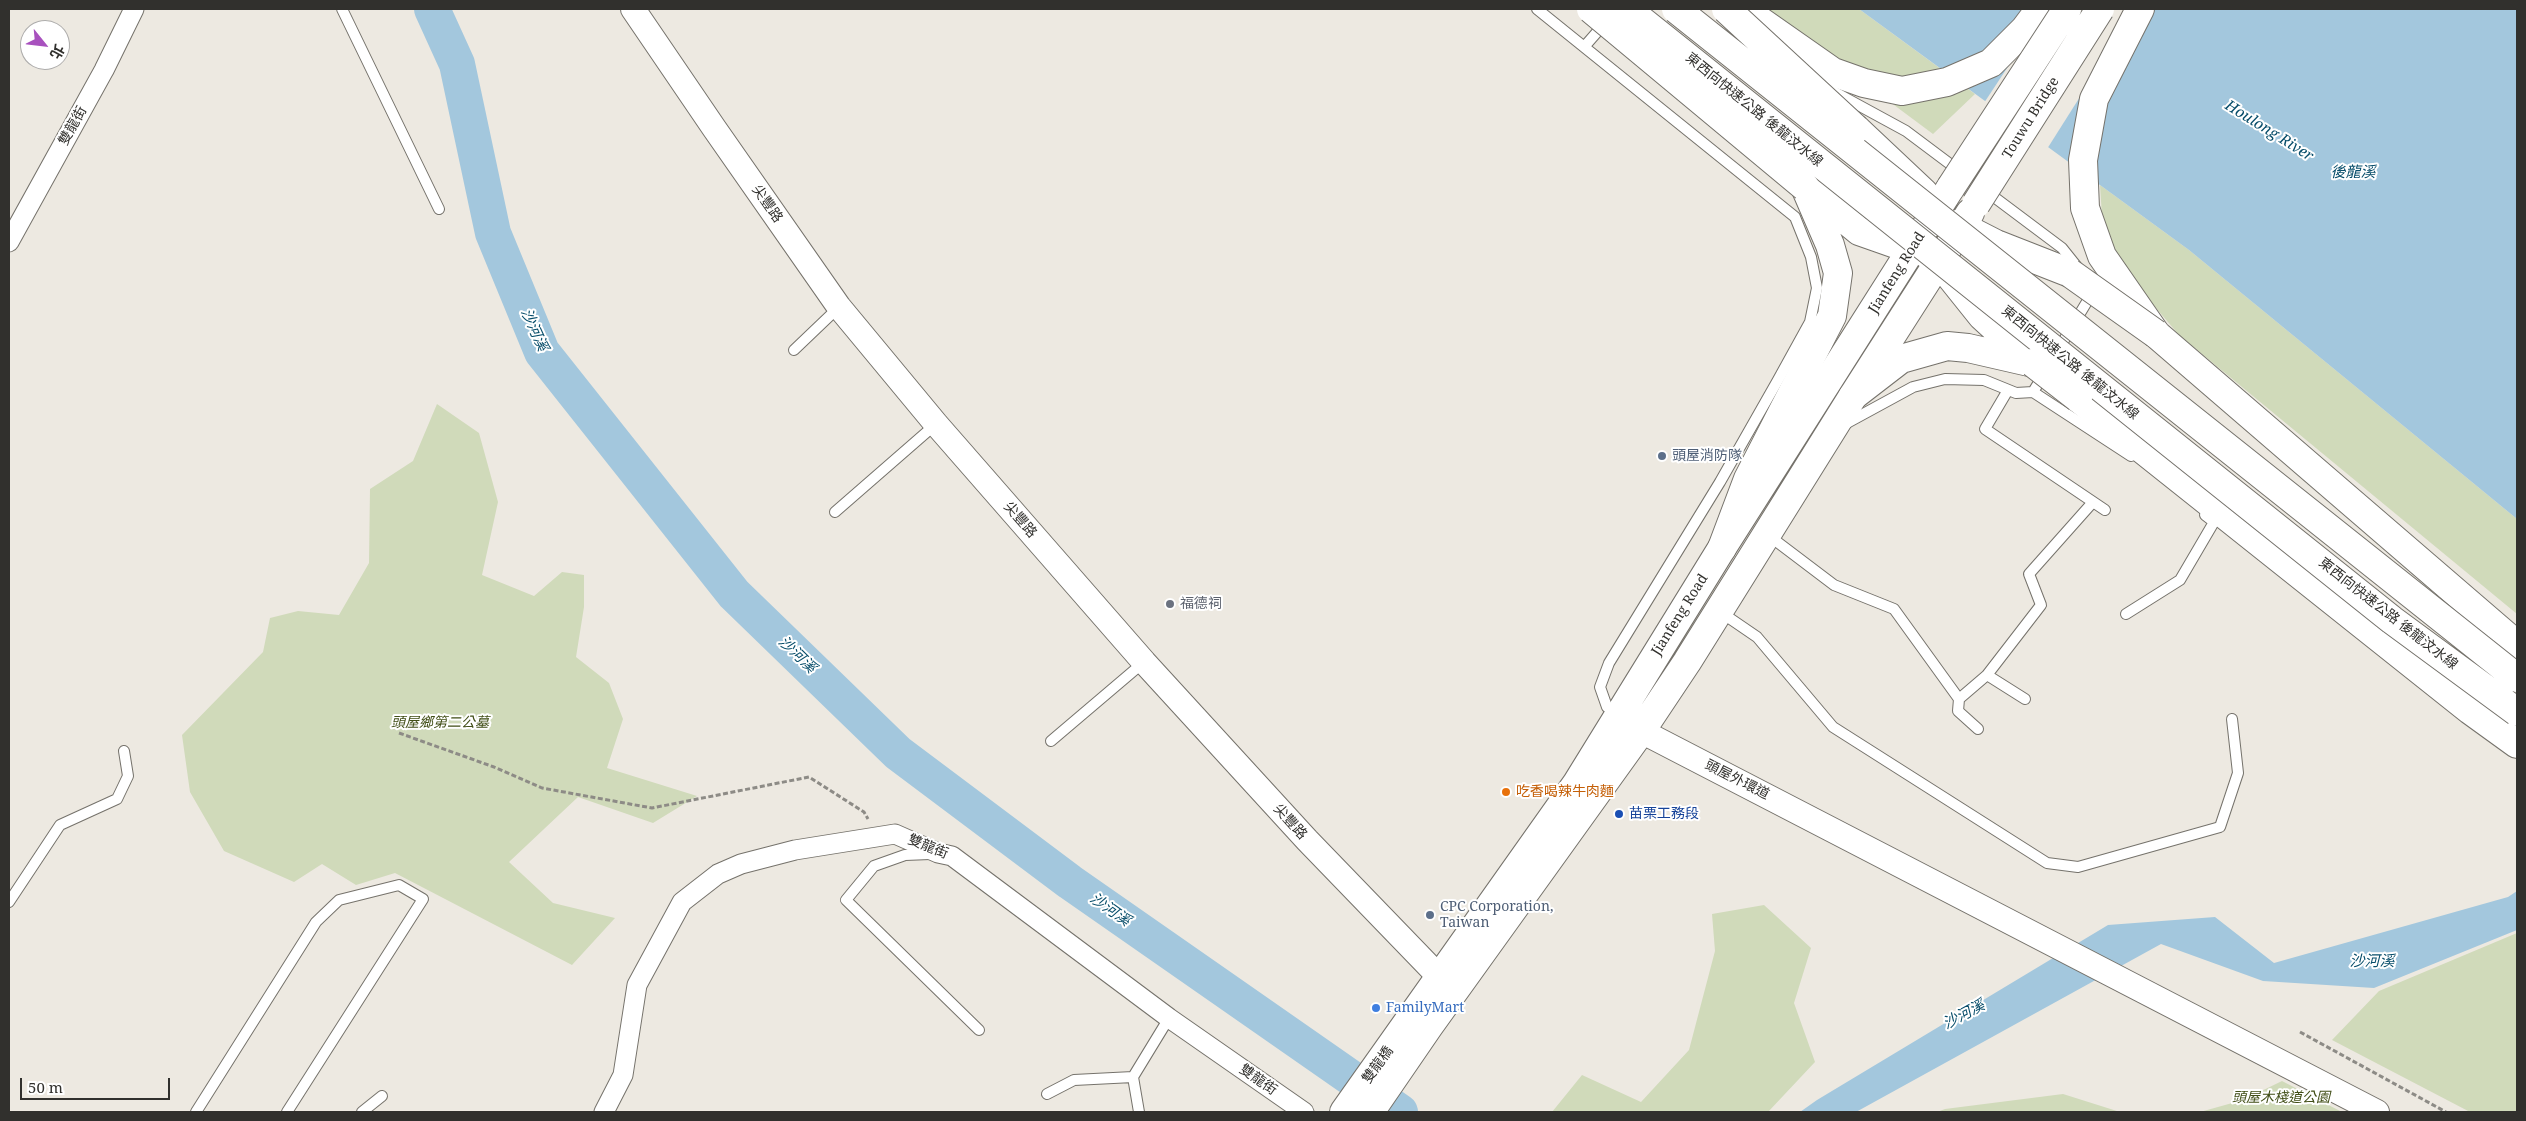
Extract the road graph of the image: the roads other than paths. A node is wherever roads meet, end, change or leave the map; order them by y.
1 (134, 9) edge
2 (342, 9) edge
3 (633, 9) edge
4 (1536, 9) edge
5 (1666, 9) edge
6 (1676, 9) edge
7 (1726, 9) edge
8 (1744, 9) edge
9 (2040, 9) edge
10 (2067, 9) edge
11 (2100, 9) edge
12 (2140, 9) edge
13 (1610, 11) edge
14 (1726, 36) dead end
15 (1584, 47) junction
16 (1752, 48) dead end
17 (1805, 187) junction
18 (1945, 196) junction
19 (440, 209) dead end
20 (1961, 228) junction
21 (9, 242) edge
22 (1914, 246) junction
23 (1938, 261) junction
24 (840, 306) junction
25 (2156, 334) junction
26 (794, 350) dead end
27 (2045, 362) junction
28 (2008, 390) junction
29 (2033, 392) junction
30 (1853, 396) junction
31 (936, 424) junction
32 (1833, 430) junction
33 (2146, 466) dead end
34 (2093, 502) junction
35 (2199, 509) dead end
36 (2105, 510) dead end
37 (835, 512) dead end
38 (1768, 534) junction
39 (1722, 548) junction
40 (1718, 611) junction
41 (2126, 614) dead end
42 (2517, 645) edge
43 (1144, 662) junction
44 (1987, 675) junction
45 (2517, 678) edge
46 (1959, 699) junction
47 (2025, 699) dead end
48 (2517, 712) edge
49 (1619, 716) junction
50 (2232, 719) dead end
51 (1978, 729) dead end
52 (1641, 731) junction
53 (1050, 741) dead end
54 (2517, 744) edge
55 (124, 751) dead end
56 (938, 853) junction
57 (9, 902) edge
58 (1447, 986) junction
59 (1169, 1018) junction
60 (1420, 1022) junction
61 (979, 1030) dead end
62 (1133, 1076) junction
63 (1048, 1094) dead end
64 (382, 1096) dead end
65 (196, 1112) edge
66 (287, 1112) edge
67 (362, 1112) edge
68 (604, 1112) edge
69 (1139, 1112) edge
70 (1304, 1112) edge
71 (1344, 1112) edge
72 (1370, 1112) edge
73 (2377, 1112) edge

1 - 21 street, 雙龍街
2 - 19 lane
3 - 24 street, 尖豐路
4 - 15 lane
5 - 14 lane
6 - 45 main road, 東西向快速公路 後龍汶水線, bridge
7 - 18 main road, bridge
8 - 9 main road
10 - 18 main road, Touwu Bridge, bridge
11 - 20 main road, Touwu Bridge, bridge
12 - 25 main road
13 - 15 lane
13 - 17 main road, bridge
13 - 48 main road, 東西向快速公路 後龍汶水線, bridge
15 - 49 lane
16 - 27 lane
17 - 22 main road
17 - 39 main road
18 - 20 main road
18 - 22 main road, Jianfeng Road
20 - 23 main road, Jianfeng Road
20 - 25 main road, bridge
22 - 23 main road
22 - 39 main road, Jianfeng Road
23 - 27 main road
23 - 30 main road, Jianfeng Road
24 - 26 lane
24 - 31 street, 尖豐路
25 - 42 main road
27 - 29 lane
27 - 30 main road
27 - 54 main road, bridge
28 - 29 lane
28 - 32 lane
28 - 34 lane
29 - 33 lane
30 - 32 main road, Jianfeng Road
31 - 37 lane
31 - 43 street, 尖豐路
32 - 38 main road, Jianfeng Road
34 - 36 lane
34 - 44 lane
35 - 41 lane
38 - 40 main road, Jianfeng Road
38 - 46 lane
39 - 49 main road, Jianfeng Road
40 - 50 lane
40 - 52 main road, Jianfeng Road
43 - 53 lane
43 - 58 street, 尖豐路
44 - 46 lane
44 - 47 lane
46 - 51 lane
49 - 52 street, 頭屋外環道
49 - 58 main road, Jianfeng Road
52 - 58 main road, Jianfeng Road
52 - 73 street, 頭屋外環道
55 - 57 lane
56 - 59 street, 雙龍街
56 - 61 lane
56 - 68 street, 雙龍街
58 - 60 main road, Jianfeng Road
59 - 62 lane
59 - 70 street, 雙龍街
60 - 71 main road, 雙龍橋
60 - 72 main road, 雙龍橋
62 - 63 lane
62 - 69 lane
64 - 67 lane
65 - 66 lane

